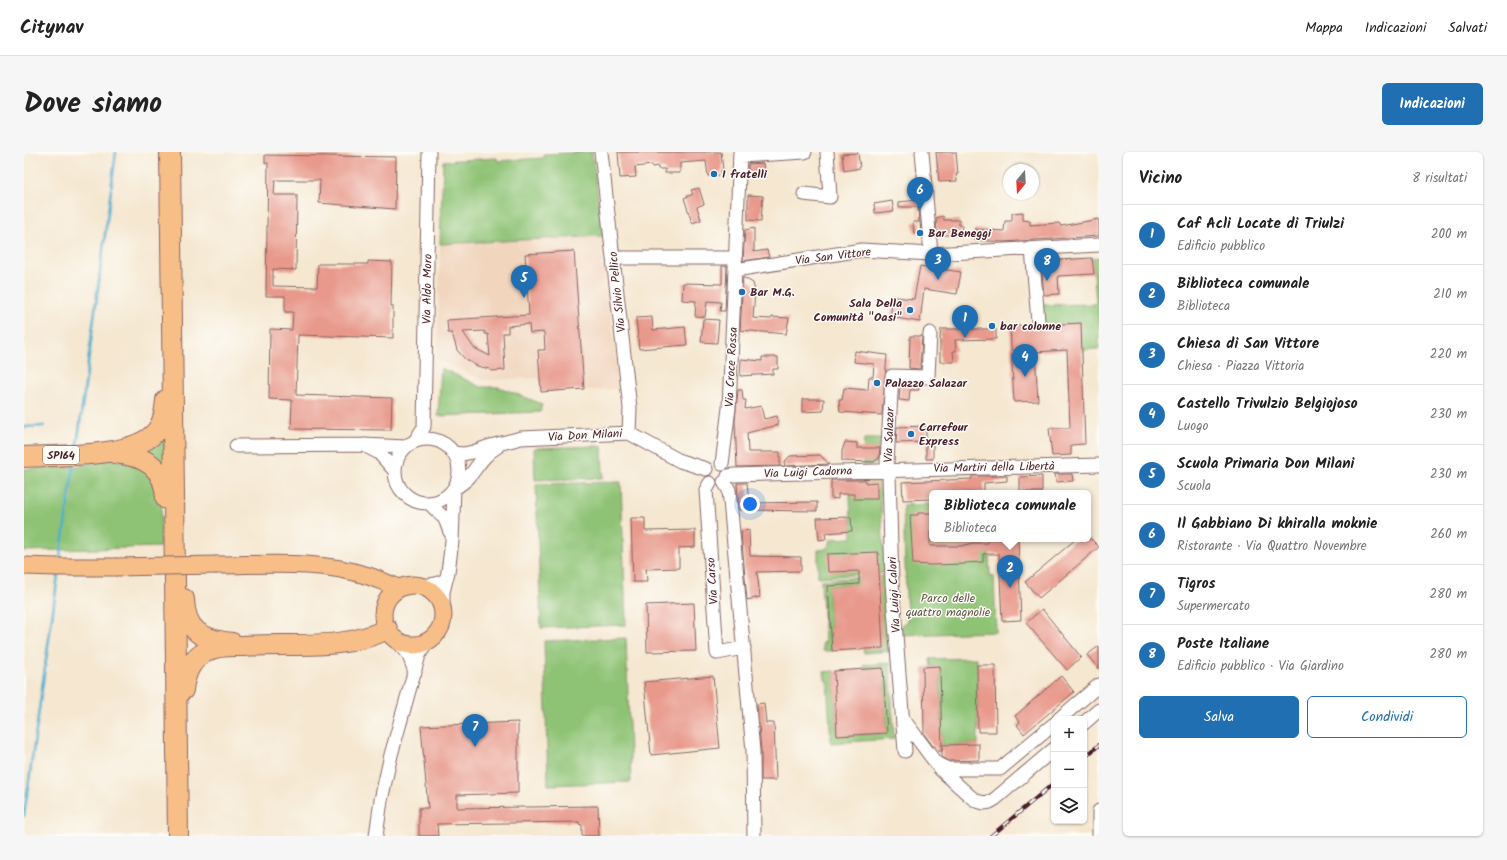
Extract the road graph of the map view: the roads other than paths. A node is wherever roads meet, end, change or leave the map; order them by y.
1 (170, 152) edge
2 (431, 152) edge
3 (601, 152) edge
4 (805, 152) edge
5 (827, 152) edge
6 (922, 152) edge
7 (740, 154) edge
8 (804, 194) dead end
9 (1099, 245) edge
10 (1032, 249) junction
11 (930, 254) junction
12 (614, 260) junction
13 (735, 264) junction
14 (171, 278) junction
15 (1038, 321) dead end
16 (930, 333) dead end
17 (173, 361) junction
18 (424, 427) junction
19 (629, 433) junction
20 (436, 440) junction
21 (504, 443) junction
22 (411, 444) junction
23 (236, 446) dead end
24 (364, 446) junction
25 (102, 453) junction
26 (453, 453) junction
27 (24, 457) edge
28 (722, 464) junction
29 (1099, 465) edge
30 (706, 469) junction
31 (888, 470) junction
32 (395, 471) junction
33 (726, 479) junction
34 (710, 483) junction
35 (454, 489) junction
36 (429, 503) junction
37 (452, 541) junction
38 (24, 566) edge
39 (365, 575) junction
40 (446, 580) junction
41 (422, 586) junction
42 (399, 588) junction
43 (443, 612) junction
44 (176, 614) junction
45 (387, 623) junction
46 (428, 641) junction
47 (251, 645) junction
48 (744, 648) junction
49 (415, 672) junction
50 (1099, 685) edge
51 (1099, 710) edge
52 (1063, 716) edge
53 (903, 719) junction
54 (1087, 720) edge
55 (1051, 727) edge
56 (905, 751) dead end
57 (1051, 751) edge
58 (936, 763) junction
59 (973, 769) junction
60 (965, 792) junction
61 (1099, 811) edge
62 (178, 836) edge
63 (182, 836) edge
64 (376, 836) edge
65 (754, 836) edge
66 (1099, 836) edge

1 - 14 highway
2 - 18 street, Via Aldo Moro
3 - 12 street, Via Silvio Pellico
4 - 7 street
5 - 8 street
6 - 11 street
7 - 13 street, Via Croce Rossa
9 - 10 street, Via San Vittore
10 - 11 street, Via San Vittore
10 - 15 street
11 - 13 street, Via San Vittore
12 - 13 street, Via San Vittore
12 - 19 street, Via Silvio Pellico
13 - 28 street, Via Croce Rossa
14 - 17 highway
14 - 25 highway
16 - 31 street, Via Salazar
17 - 44 highway
17 - 47 highway
18 - 20 street
18 - 22 street
19 - 21 street, Via Don Milani
19 - 30 street, Via Don Milani
20 - 22 street
20 - 26 street
21 - 26 street, Via Don Milani
21 - 35 street, Via Don Milani
22 - 24 street
22 - 32 street
23 - 24 street
24 - 32 street
25 - 27 highway, SP164
25 - 44 highway
26 - 35 street
28 - 30 street
28 - 33 street
29 - 31 street, Via Martiri della Libertà
30 - 34 street
31 - 33 street, Via Luigi Cadorna
31 - 53 street, Via Luigi Calori
32 - 36 street
33 - 34 street
33 - 48 street, Via Carso
34 - 48 street, Via Carso
35 - 36 street
35 - 37 street
36 - 37 street
37 - 40 street
38 - 39 main road, bridge
39 - 42 main road
39 - 45 main road
40 - 41 street
40 - 43 street
41 - 42 main road
41 - 43 main road
42 - 45 main road
43 - 46 main road
44 - 62 highway
45 - 46 main road
45 - 47 highway
45 - 49 street
46 - 49 street
47 - 63 highway
48 - 65 street, Via Carso
49 - 64 street
50 - 52 street
51 - 54 street
53 - 56 street, Via Luigi Calori
53 - 58 street
55 - 59 street
57 - 60 street
58 - 59 street
58 - 60 street
59 - 60 street
61 - 66 street

